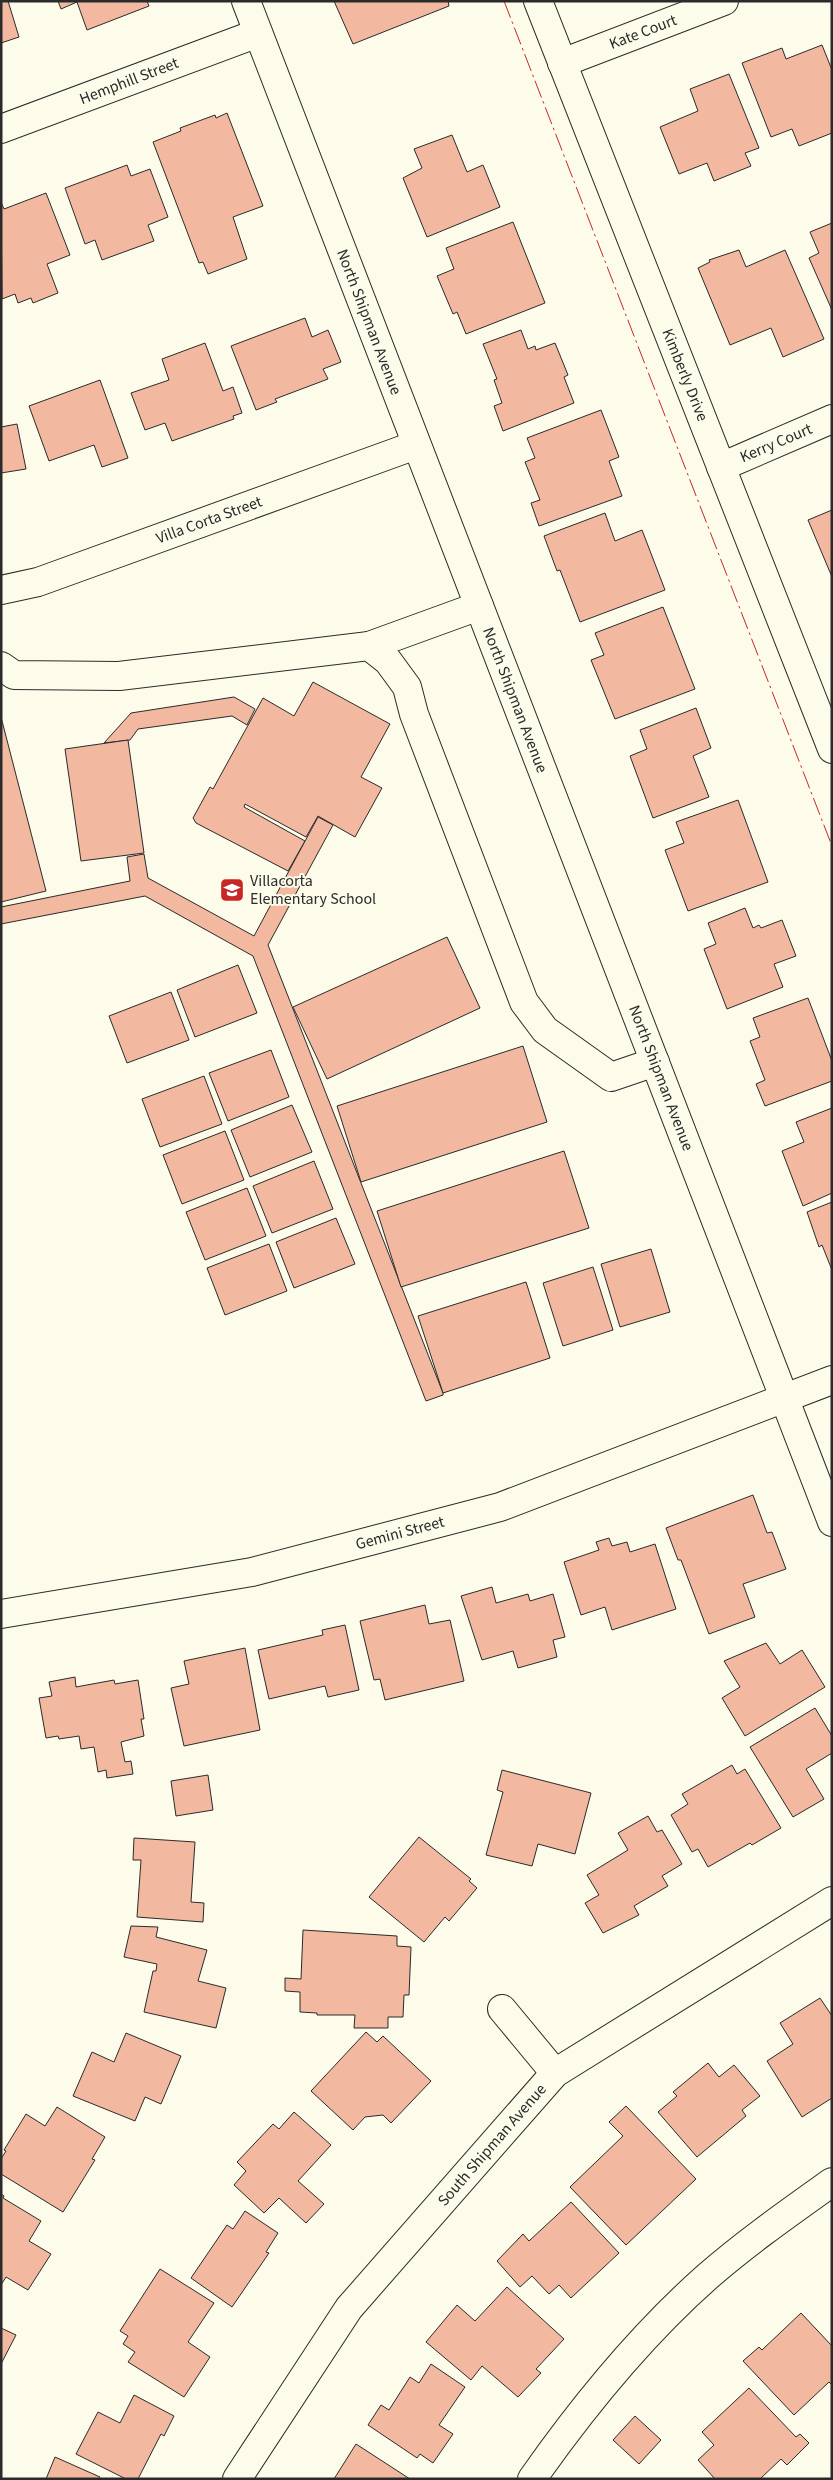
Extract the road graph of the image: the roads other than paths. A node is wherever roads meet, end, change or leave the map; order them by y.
1 (246, 1) edge
2 (538, 1) edge
3 (724, 1) edge
4 (258, 33) junction
5 (562, 63) junction
6 (1, 129) edge
7 (832, 418) edge
8 (416, 445) junction
9 (721, 466) junction
10 (1, 590) edge
11 (479, 606) junction
12 (369, 646) junction
13 (1, 666) edge
14 (832, 749) edge
15 (655, 1062) junction
16 (832, 1380) edge
17 (785, 1399) junction
18 (832, 1522) edge
19 (1, 1614) edge
20 (832, 1900) edge
21 (502, 2009) dead end
22 (555, 2073) junction
23 (832, 2182) edge
24 (237, 2479) edge
25 (532, 2479) edge

1 - 4 street, North Shipman Avenue
2 - 5 street, Kimberly Drive
3 - 5 street, Kate Court
4 - 6 street, Hemphill Street
4 - 8 street, North Shipman Avenue
5 - 9 street, Kimberly Drive
7 - 9 street, Kerry Court
8 - 10 street, Villa Corta Street
8 - 11 street, North Shipman Avenue
9 - 14 street, Kimberly Drive
11 - 12 street
11 - 15 street, North Shipman Avenue
12 - 13 street
12 - 15 street
15 - 17 street, North Shipman Avenue
16 - 17 street, Gemini Street
17 - 18 street
17 - 19 street, Gemini Street
20 - 22 street, South Shipman Avenue
21 - 22 street
22 - 24 street, South Shipman Avenue
23 - 25 street

